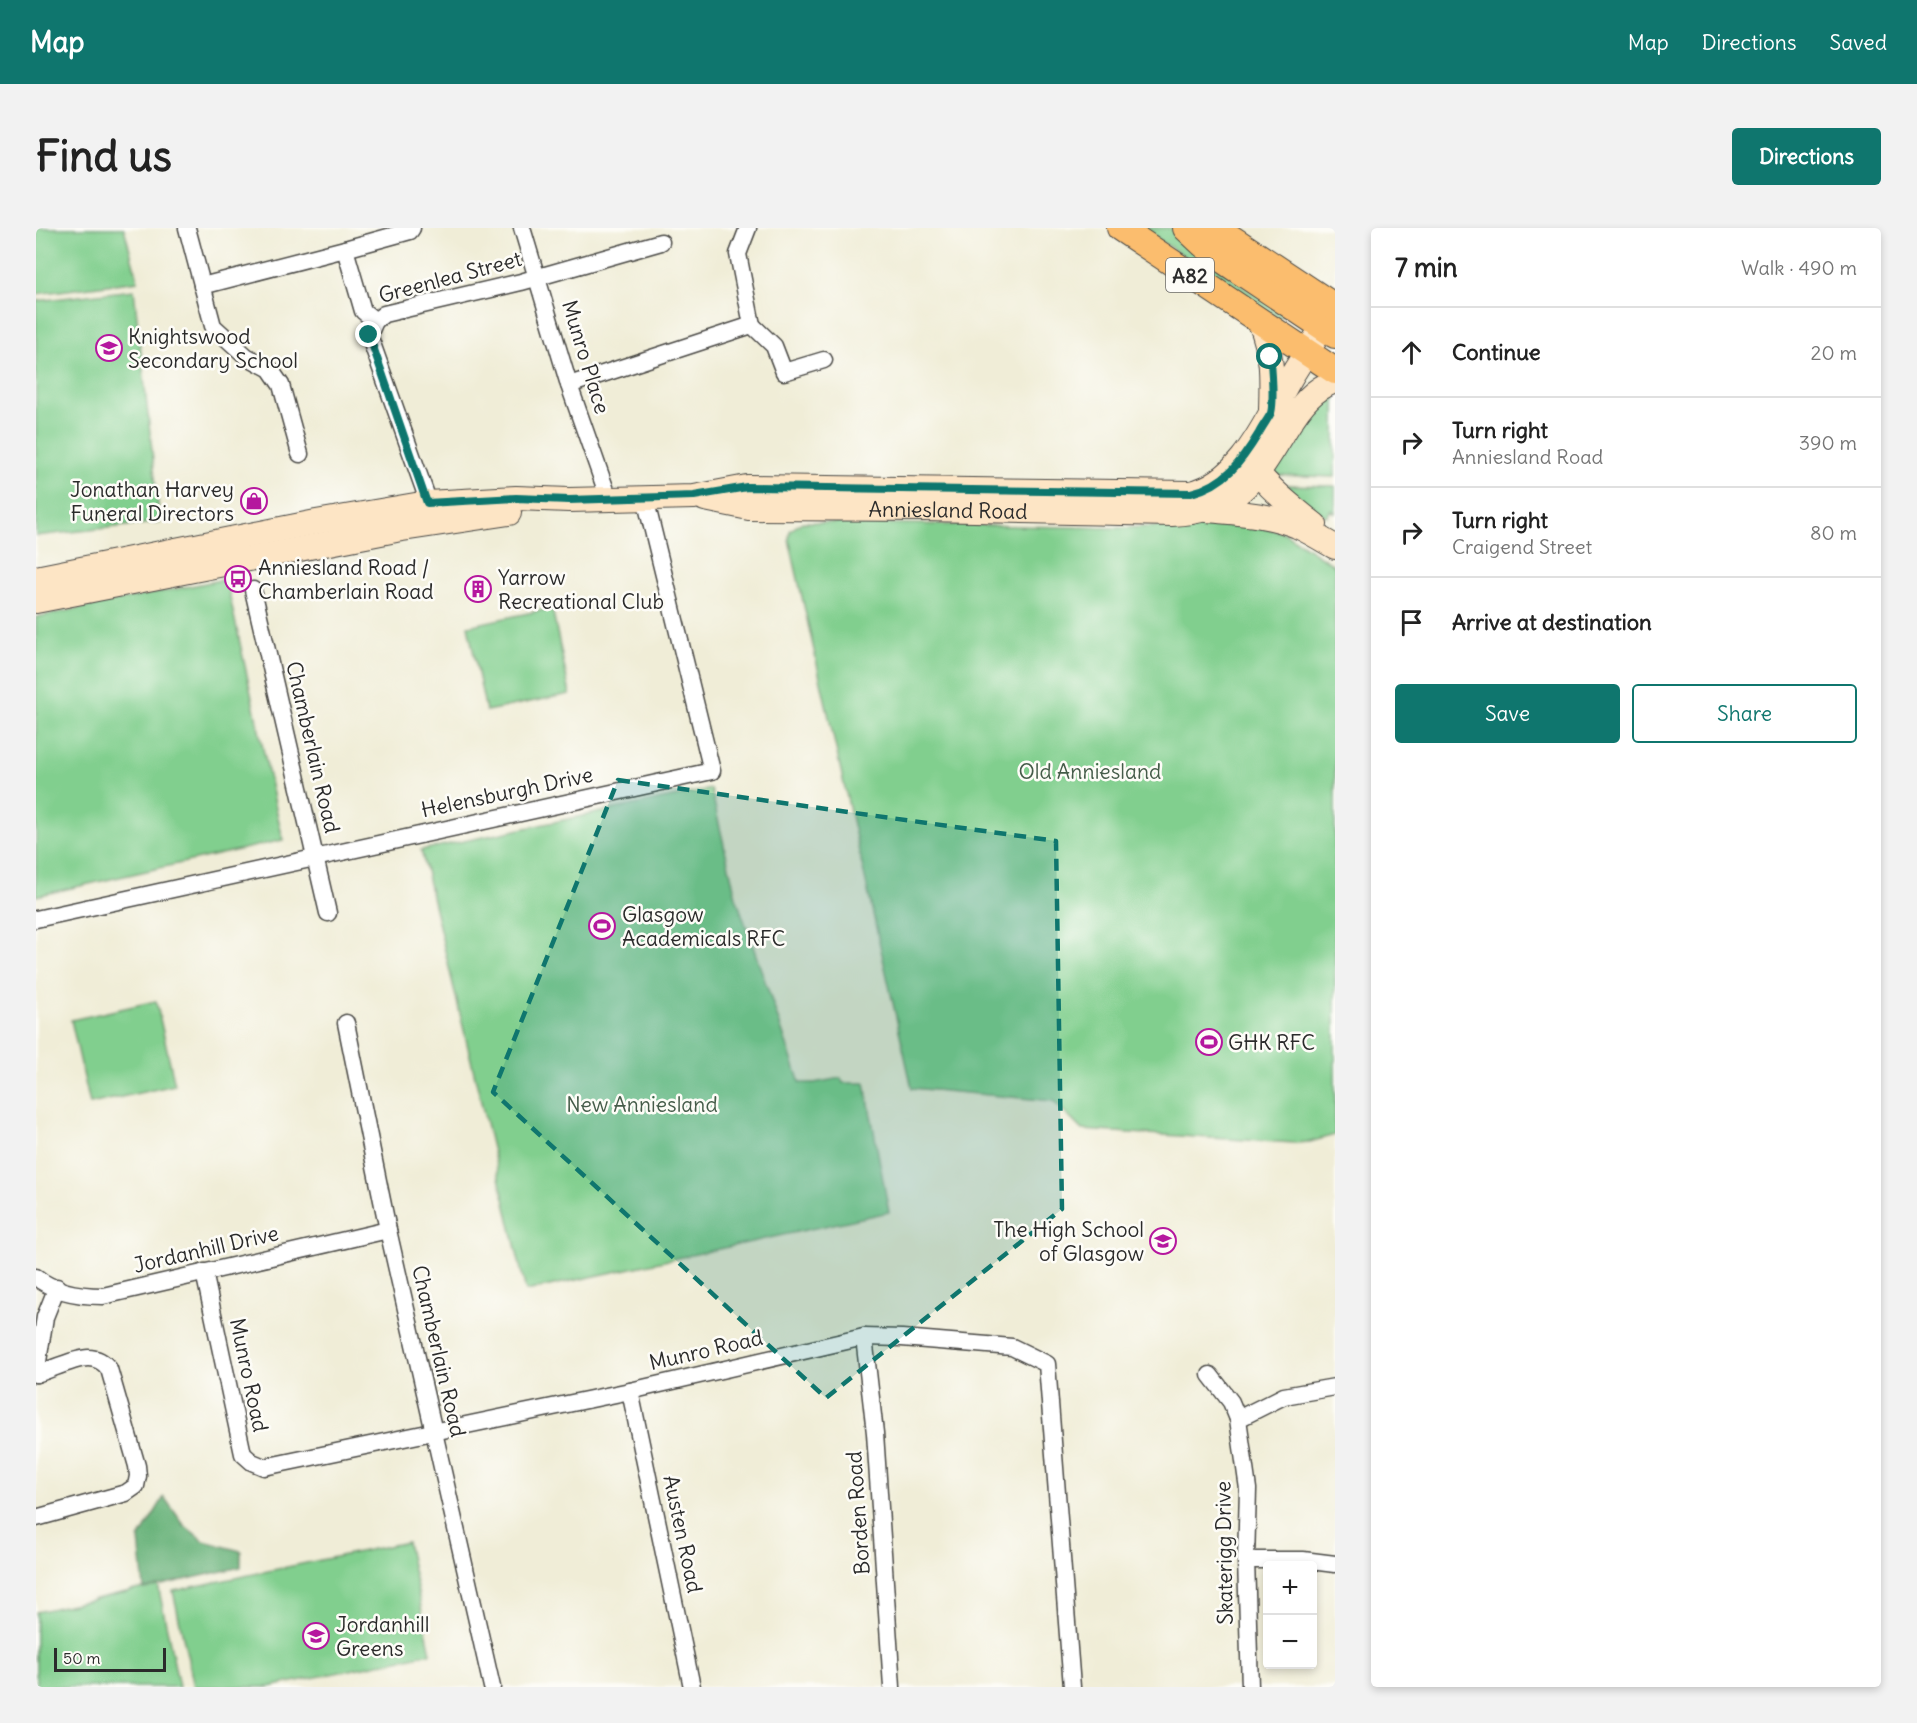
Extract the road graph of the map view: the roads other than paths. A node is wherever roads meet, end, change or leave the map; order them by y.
1 (187, 228) edge
2 (412, 228) edge
3 (522, 228) edge
4 (748, 228) edge
5 (1120, 228) edge
6 (1186, 228) edge
7 (1216, 228) edge
8 (661, 242) dead end
9 (345, 249) junction
10 (537, 277) junction
11 (202, 286) junction
12 (1332, 320) edge
13 (375, 321) junction
14 (1260, 322) junction
15 (752, 325) junction
16 (1307, 353) junction
17 (824, 360) dead end
18 (1335, 371) edge
19 (1335, 381) edge
20 (569, 385) junction
21 (1271, 412) junction
22 (300, 454) dead end
23 (1251, 465) junction
24 (694, 496) junction
25 (645, 498) junction
26 (609, 499) junction
27 (1205, 510) junction
28 (430, 514) junction
29 (1335, 542) edge
30 (1335, 547) edge
31 (36, 578) edge
32 (254, 590) dead end
33 (36, 602) edge
34 (316, 857) junction
35 (328, 913) dead end
36 (36, 919) edge
37 (346, 1023) dead end
38 (388, 1230) junction
39 (204, 1272) junction
40 (36, 1277) edge
41 (57, 1287) junction
42 (864, 1337) junction
43 (36, 1374) edge
44 (1210, 1375) dead end
45 (1335, 1387) edge
46 (630, 1391) junction
47 (1238, 1419) junction
48 (434, 1431) junction
49 (36, 1518) edge
50 (1246, 1560) junction
51 (1335, 1564) edge
52 (492, 1687) edge
53 (692, 1687) edge
54 (892, 1687) edge
55 (1072, 1687) edge
56 (1250, 1687) edge

1 - 11 street
2 - 9 street
3 - 10 street, Munro Place
4 - 15 street
5 - 14 main road, A82
6 - 12 main road
7 - 12 main road, A82
8 - 10 street, Greenlea Street
9 - 11 street
9 - 13 street
10 - 13 street, Greenlea Street
10 - 20 street, Munro Place
11 - 22 street
12 - 16 street, Anniesland Road
13 - 28 street
14 - 16 main road, A82
14 - 21 street
15 - 17 street
15 - 20 street
16 - 18 main road, A82
16 - 21 street, Anniesland Road
19 - 23 street, Anniesland Road
20 - 26 street, Munro Place
21 - 23 street, Anniesland Road
23 - 24 street, Anniesland Road
23 - 27 street, Anniesland Road
23 - 29 street
24 - 25 street, Anniesland Road
24 - 27 street, Anniesland Road
25 - 26 street, Anniesland Road
25 - 34 street, Helensburgh Drive
26 - 28 street, Anniesland Road
27 - 30 street, Anniesland Road
28 - 31 street, Anniesland Road
28 - 33 street, Anniesland Road
32 - 34 street, Chamberlain Road
34 - 35 street, Chamberlain Road
34 - 36 street, Helensburgh Drive
37 - 38 street, Chamberlain Road
38 - 39 street, Jordanhill Drive
38 - 48 street, Chamberlain Road
39 - 41 street, Jordanhill Drive
39 - 48 street, Munro Road
40 - 41 street, Jordanhill Drive
41 - 43 street
42 - 46 street, Munro Road
42 - 54 street, Borden Road
42 - 55 street, Munro Road
43 - 49 street
44 - 47 street, Skaterigg Drive
45 - 47 street
46 - 48 street, Munro Road
46 - 53 street, Austen Road
47 - 50 street, Skaterigg Drive
48 - 52 street, Chamberlain Road
50 - 51 street
50 - 56 street, Skaterigg Drive

